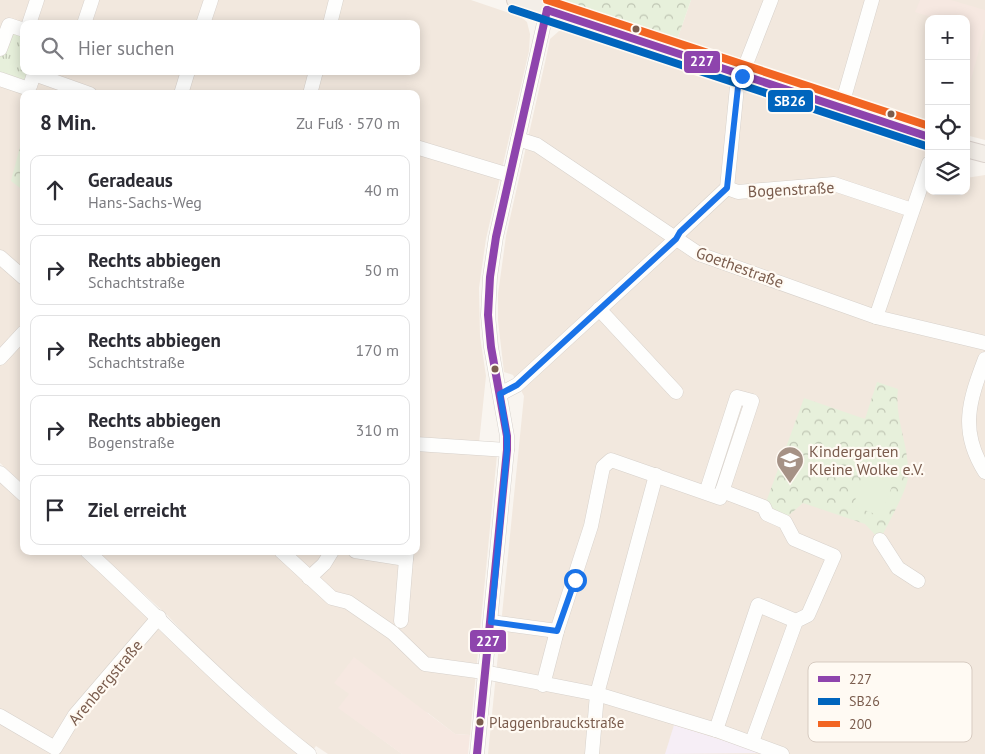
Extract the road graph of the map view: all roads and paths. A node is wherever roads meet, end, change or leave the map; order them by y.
1 (37, 0) edge
2 (92, 0) edge
3 (211, 0) edge
4 (336, 0) edge
5 (515, 0) edge
6 (771, 0) edge
7 (872, 0) edge
8 (547, 10) junction
9 (30, 20) edge
10 (85, 20) edge
11 (204, 20) edge
12 (331, 20) edge
13 (4, 23) edge
14 (20, 29) edge
15 (0, 49) edge
16 (33, 75) edge
17 (39, 75) edge
18 (187, 75) edge
19 (315, 75) edge
20 (742, 76) junction
21 (0, 79) edge
22 (79, 90) edge
23 (182, 90) edge
24 (311, 90) edge
25 (841, 108) junction
26 (925, 136) edge
27 (518, 139) junction
28 (420, 148) edge
29 (970, 150) edge
30 (985, 154) edge
31 (925, 174) edge
32 (510, 175) junction
33 (727, 188) junction
34 (912, 210) junction
35 (676, 239) junction
36 (0, 257) edge
37 (20, 274) edge
38 (599, 309) junction
39 (876, 317) junction
40 (20, 336) edge
41 (985, 344) edge
42 (0, 358) edge
43 (985, 358) edge
44 (676, 392) dead end
45 (500, 394) junction
46 (420, 444) edge
47 (507, 450) junction
48 (985, 472) edge
49 (0, 474) edge
50 (656, 475) junction
51 (20, 491) edge
52 (706, 493) junction
53 (721, 494) junction
54 (880, 540) dead end
55 (91, 555) edge
56 (285, 555) edge
57 (330, 555) edge
58 (407, 555) edge
59 (309, 578) junction
60 (918, 581) dead end
61 (159, 617) junction
62 (401, 621) dead end
63 (796, 621) junction
64 (491, 622) junction
65 (557, 631) junction
66 (484, 672) junction
67 (543, 685) junction
68 (597, 694) junction
69 (0, 716) edge
70 (716, 730) junction
71 (752, 742) junction
72 (57, 752) edge
73 (773, 752) edge
74 (309, 754) edge
75 (477, 754) edge
76 (592, 754) edge

1 - 9 street
2 - 10 street
3 - 11 street
4 - 12 street
5 - 8 main road
6 - 20 street, Bogenstraße
7 - 25 street
8 - 20 main road
8 - 27 street
13 - 14 street
13 - 15 street
16 - 21 street
17 - 22 street
18 - 23 street
19 - 24 street
20 - 25 main road
20 - 33 street, Bogenstraße
25 - 26 main road
27 - 32 street
27 - 35 street, Goethestraße
28 - 32 street
29 - 30 main road
31 - 34 street
32 - 45 street
33 - 34 street, Bogenstraße
33 - 35 street, Bogenstraße
34 - 39 street
35 - 38 street, Bogenstraße
35 - 39 street, Goethestraße
36 - 37 street
38 - 44 street
38 - 45 street, Bogenstraße
39 - 41 street, Goethestraße
40 - 42 street
43 - 48 street
45 - 47 street
46 - 47 street
47 - 64 street
49 - 51 street
50 - 52 street
50 - 65 street
50 - 68 street
52 - 53 street
52 - 53 street
53 - 63 street
54 - 60 street
55 - 61 street
56 - 59 street
57 - 59 street
58 - 62 street
59 - 66 street
61 - 72 street, Arenbergstraße
61 - 74 street
63 - 70 street
63 - 71 street
64 - 65 street
64 - 66 street
65 - 67 street
66 - 67 street
66 - 75 street
67 - 68 street
68 - 70 street
68 - 76 street
69 - 72 street, Arenbergstraße
70 - 71 street
71 - 73 street

